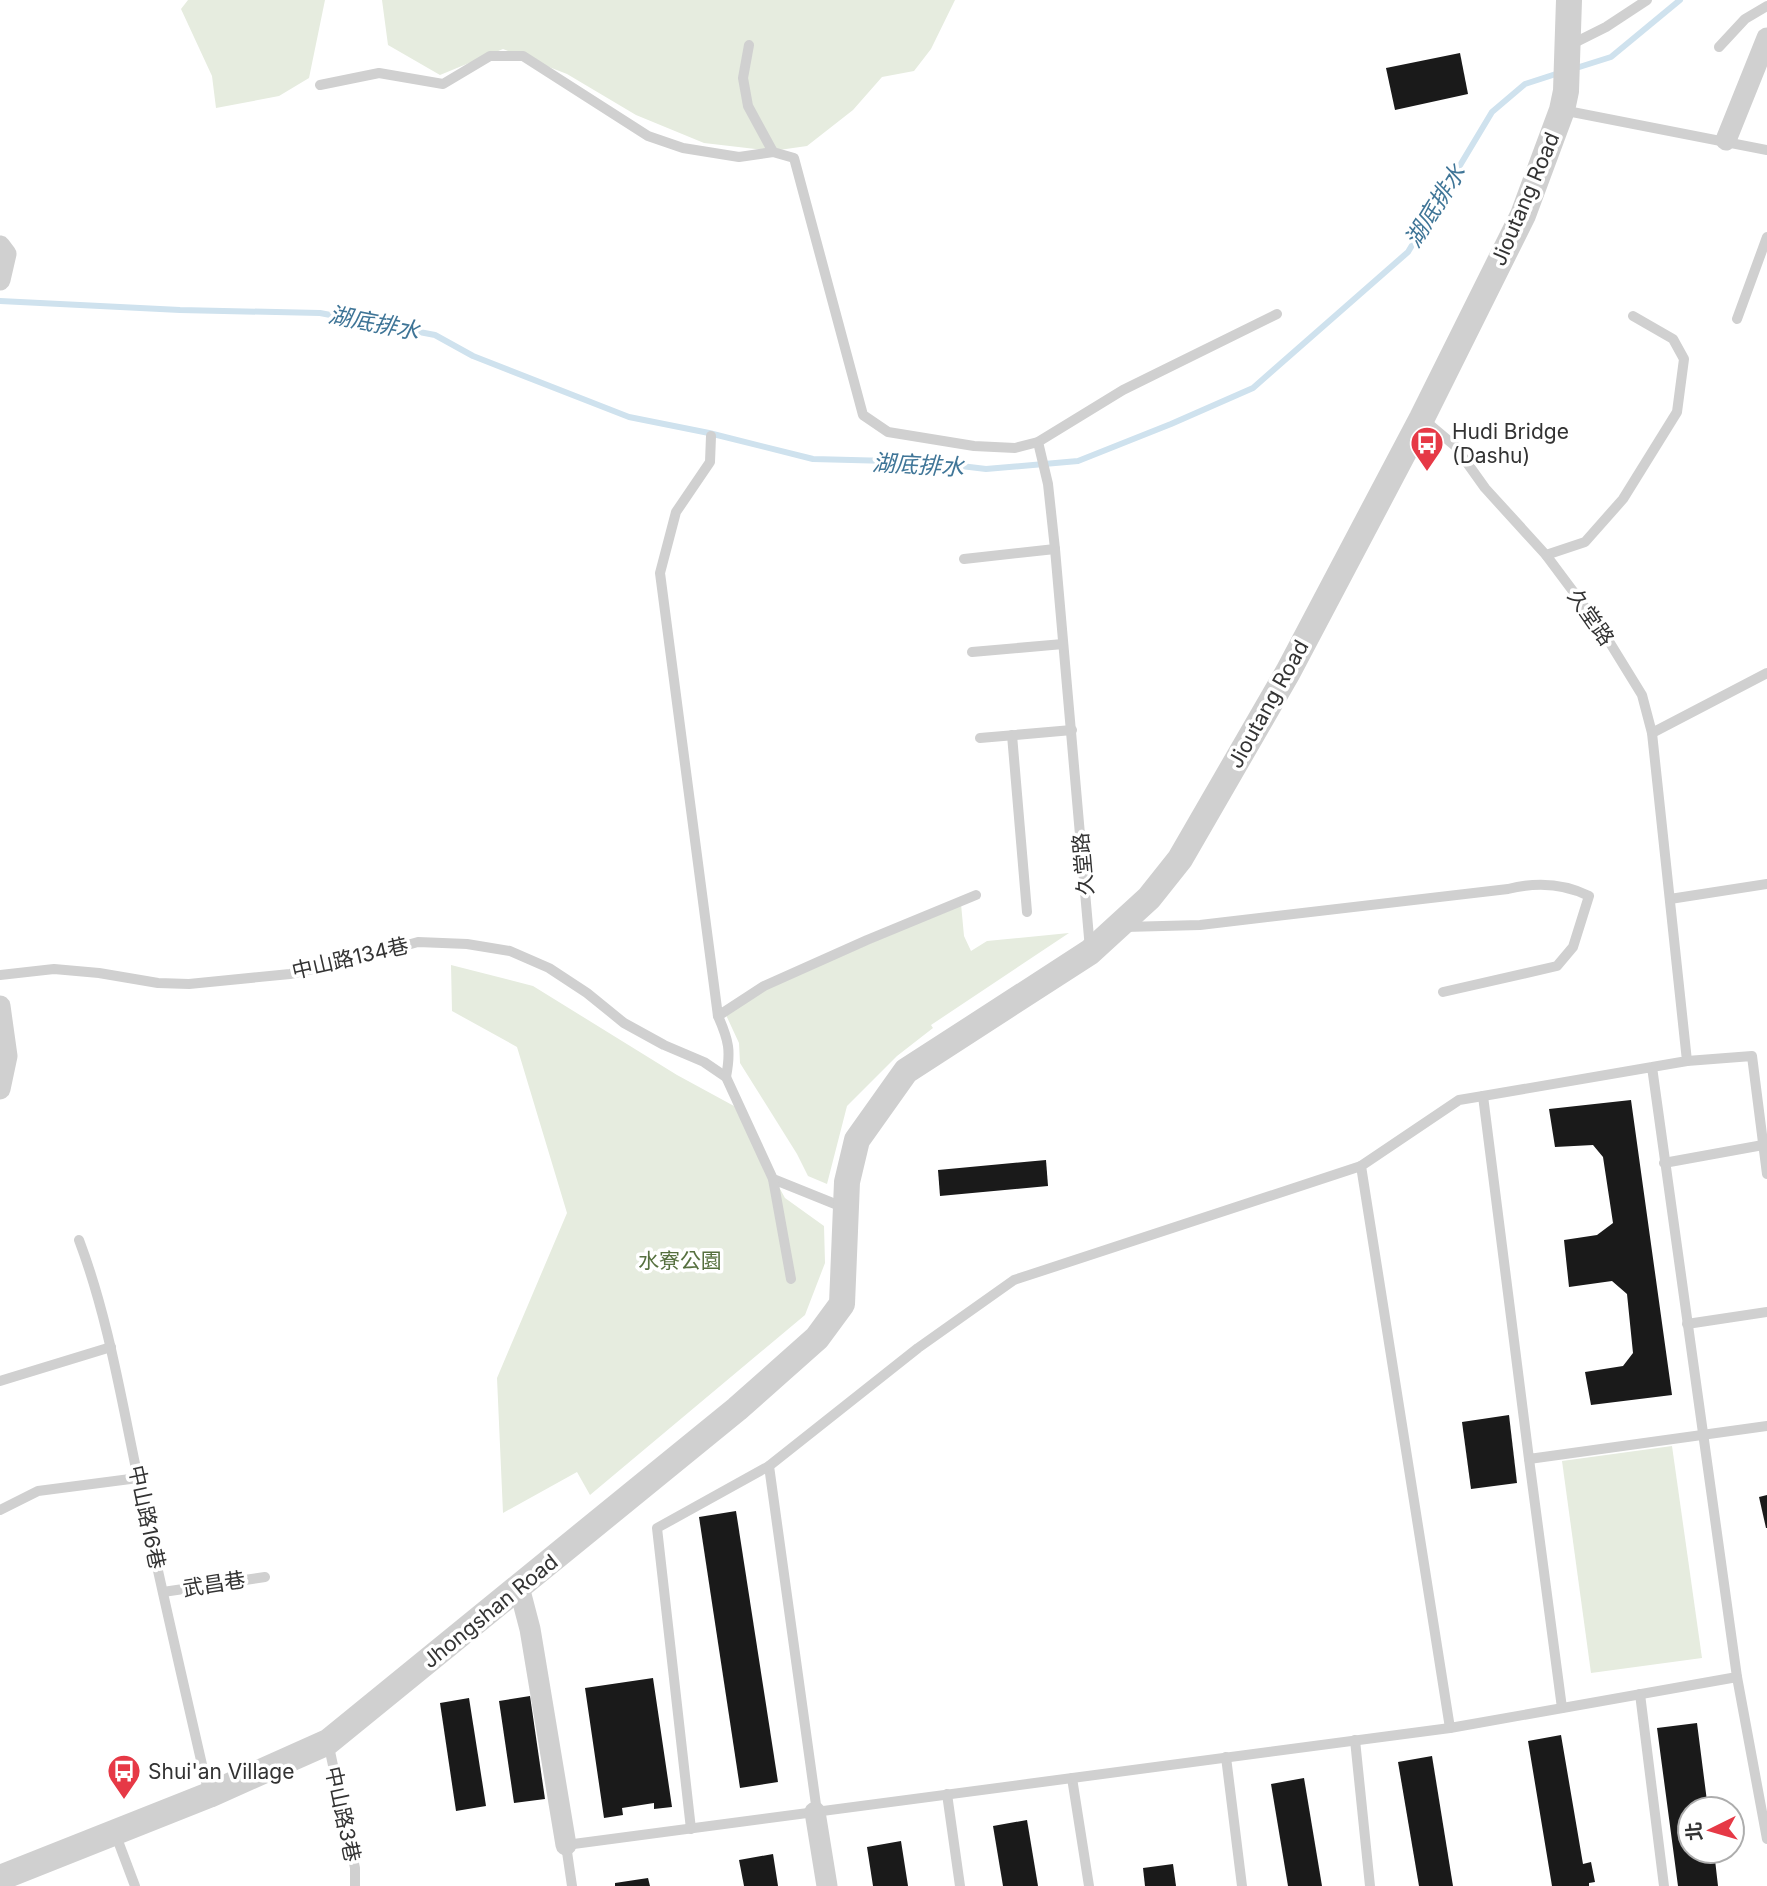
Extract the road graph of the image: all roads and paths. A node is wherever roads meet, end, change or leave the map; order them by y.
1 (1569, 0) edge
2 (1647, 0) edge
3 (1767, 6) edge
4 (1767, 37) edge
5 (748, 45) dead end
6 (1719, 47) dead end
7 (1566, 50) junction
8 (320, 85) dead end
9 (1564, 100) junction
10 (1726, 141) junction
11 (1767, 150) edge
12 (773, 152) junction
13 (1767, 237) edge
14 (0, 246) edge
15 (0, 280) edge
16 (1277, 314) dead end
17 (1633, 316) dead end
18 (1737, 319) dead end
19 (1422, 418) junction
20 (711, 436) dead end
21 (1038, 442) junction
22 (1055, 549) junction
23 (1546, 555) junction
24 (964, 559) dead end
25 (1063, 644) junction
26 (972, 652) dead end
27 (1767, 673) edge
28 (1072, 730) junction
29 (1652, 733) junction
30 (1012, 735) junction
31 (980, 738) dead end
32 (1767, 884) edge
33 (976, 895) dead end
34 (1670, 899) junction
35 (1027, 912) dead end
36 (1119, 927) junction
37 (1090, 952) junction
38 (0, 975) edge
39 (1443, 992) dead end
40 (0, 1006) edge
41 (718, 1016) junction
42 (1687, 1061) junction
43 (1652, 1067) junction
44 (726, 1077) junction
45 (0, 1090) edge
46 (1483, 1096) junction
47 (1763, 1145) junction
48 (1664, 1163) junction
49 (1361, 1166) junction
50 (1767, 1174) edge
51 (773, 1179) junction
52 (847, 1209) junction
53 (79, 1240) dead end
54 (791, 1279) dead end
55 (1767, 1312) edge
56 (1687, 1324) junction
57 (111, 1347) junction
58 (0, 1381) edge
59 (1767, 1426) edge
60 (1703, 1436) junction
61 (1528, 1459) junction
62 (769, 1466) junction
63 (138, 1478) junction
64 (0, 1510) edge
65 (265, 1577) dead end
66 (519, 1587) junction
67 (163, 1592) junction
68 (1737, 1677) junction
69 (1640, 1694) junction
70 (1562, 1708) junction
71 (1450, 1728) junction
72 (1354, 1740) junction
73 (328, 1742) junction
74 (1226, 1757) junction
75 (1072, 1778) junction
76 (947, 1794) junction
77 (209, 1795) junction
78 (816, 1812) junction
79 (691, 1829) junction
80 (115, 1833) junction
81 (1767, 1839) edge
82 (566, 1845) junction
83 (0, 1878) edge
84 (135, 1886) edge
85 (355, 1886) edge
86 (572, 1886) edge
87 (827, 1886) edge
88 (960, 1886) edge
89 (1089, 1886) edge
90 (1242, 1886) edge
91 (1370, 1886) edge
92 (1664, 1886) edge

1 - 7 street
2 - 7 lane
3 - 6 lane
4 - 10 street
5 - 12 lane
7 - 9 street
8 - 12 lane
9 - 10 lane
9 - 19 street, Jioutang Road
10 - 11 lane
12 - 21 lane
13 - 18 lane
14 - 15 street
16 - 21 lane
17 - 23 lane
19 - 23 lane, 久堂路
19 - 36 street, Jioutang Road
20 - 41 lane
21 - 22 lane, 久堂路
22 - 24 lane
22 - 25 lane, 久堂路
23 - 29 lane, 久堂路
25 - 26 lane
25 - 28 lane, 久堂路
27 - 29 lane
28 - 30 lane
28 - 37 lane, 久堂路
29 - 34 lane, 久堂路
30 - 31 lane
30 - 35 lane
32 - 34 lane
33 - 41 lane
34 - 42 lane, 久堂路
36 - 37 street, Jioutang Road
36 - 39 lane
37 - 52 street, Jioutang Road
38 - 44 lane, 中山路134巷
40 - 45 street
41 - 44 lane
42 - 43 lane
42 - 47 lane
43 - 46 lane
43 - 48 lane
44 - 51 lane
46 - 49 lane
46 - 61 lane
47 - 48 lane
47 - 50 lane
48 - 56 lane
49 - 62 lane
49 - 71 lane
51 - 52 lane
51 - 54 lane
52 - 66 street, Jhongshan Road
53 - 57 lane, 中山路16巷
55 - 56 lane
56 - 60 lane
57 - 58 lane
57 - 63 lane, 中山路16巷
59 - 60 lane
60 - 61 lane
60 - 68 lane
61 - 70 lane
62 - 78 lane
62 - 79 lane
63 - 64 lane
63 - 67 lane, 中山路16巷
65 - 67 lane, 武昌巷
66 - 73 street, Jhongshan Road
66 - 82 street
67 - 77 lane, 中山路16巷
68 - 69 lane
68 - 81 lane
69 - 70 lane
69 - 92 lane
70 - 71 lane
71 - 72 lane
72 - 74 lane
72 - 91 lane
73 - 77 street, Jhongshan Road
73 - 85 lane, 中山路3巷
74 - 75 lane
74 - 90 lane
75 - 76 lane
75 - 89 lane
76 - 78 lane
76 - 88 lane
77 - 80 street, Jhongshan Road
78 - 79 lane
78 - 87 street
79 - 82 lane
80 - 83 street, Jhongshan Road
80 - 84 lane
82 - 86 lane

